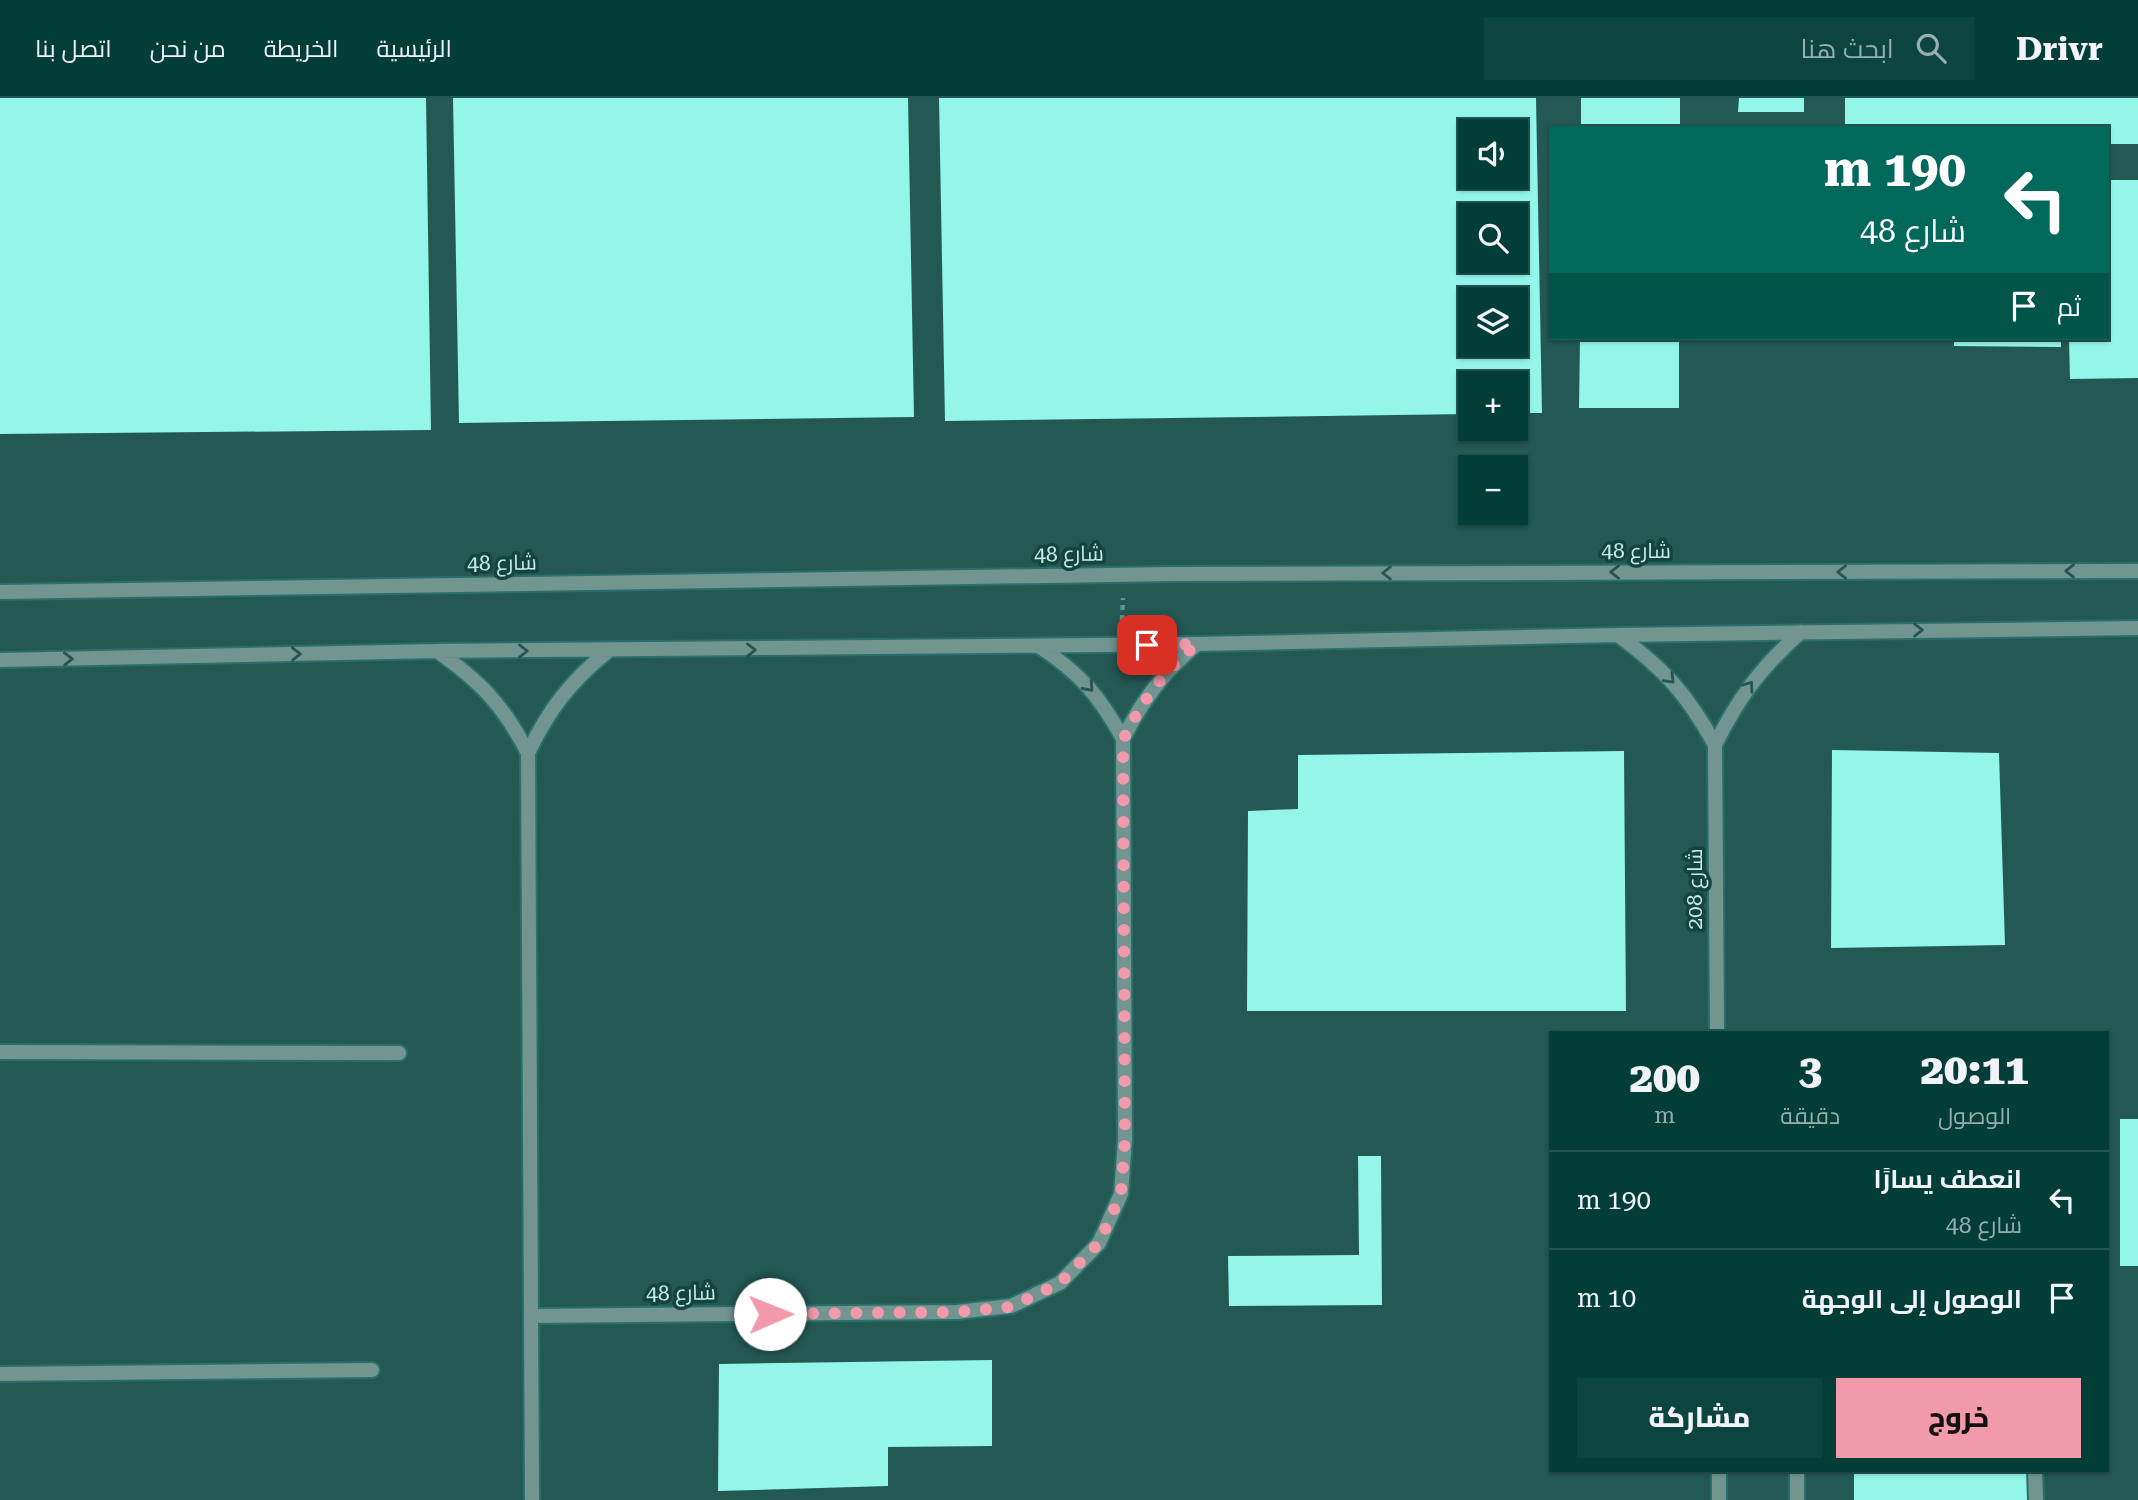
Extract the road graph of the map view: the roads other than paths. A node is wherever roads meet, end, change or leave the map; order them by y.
1 (2138, 571) edge
2 (0, 592) edge
3 (2138, 628) edge
4 (1801, 632) junction
5 (1618, 635) junction
6 (1197, 644) junction
7 (1040, 646) junction
8 (438, 651) junction
9 (608, 651) junction
10 (0, 660) edge
11 (1123, 740) junction
12 (1715, 745) junction
13 (528, 753) junction
14 (1717, 1031) edge
15 (0, 1052) edge
16 (399, 1053) dead end
17 (531, 1316) junction
18 (372, 1370) dead end
19 (0, 1374) edge
20 (1719, 1472) edge
21 (1797, 1472) edge
22 (2035, 1472) edge
23 (532, 1500) edge
24 (1719, 1500) edge
25 (1797, 1500) edge
26 (2036, 1500) edge

1 -> 2 street, شارع 48
4 -> 3 street
4 - 5 street
12 -> 4 street, شارع 208
5 - 6 street
5 -> 12 street, شارع 208
6 - 7 street
6 - 11 street, شارع 48
9 -> 7 street
7 -> 11 street, شارع 48
8 -> 9 street
10 -> 8 street
8 - 13 street
9 - 13 street
11 - 17 street, شارع 48
12 - 14 street, شارع 208
13 - 17 street
15 - 16 street
17 - 23 street
18 - 19 street
20 - 24 street
21 - 25 street
22 - 26 street

